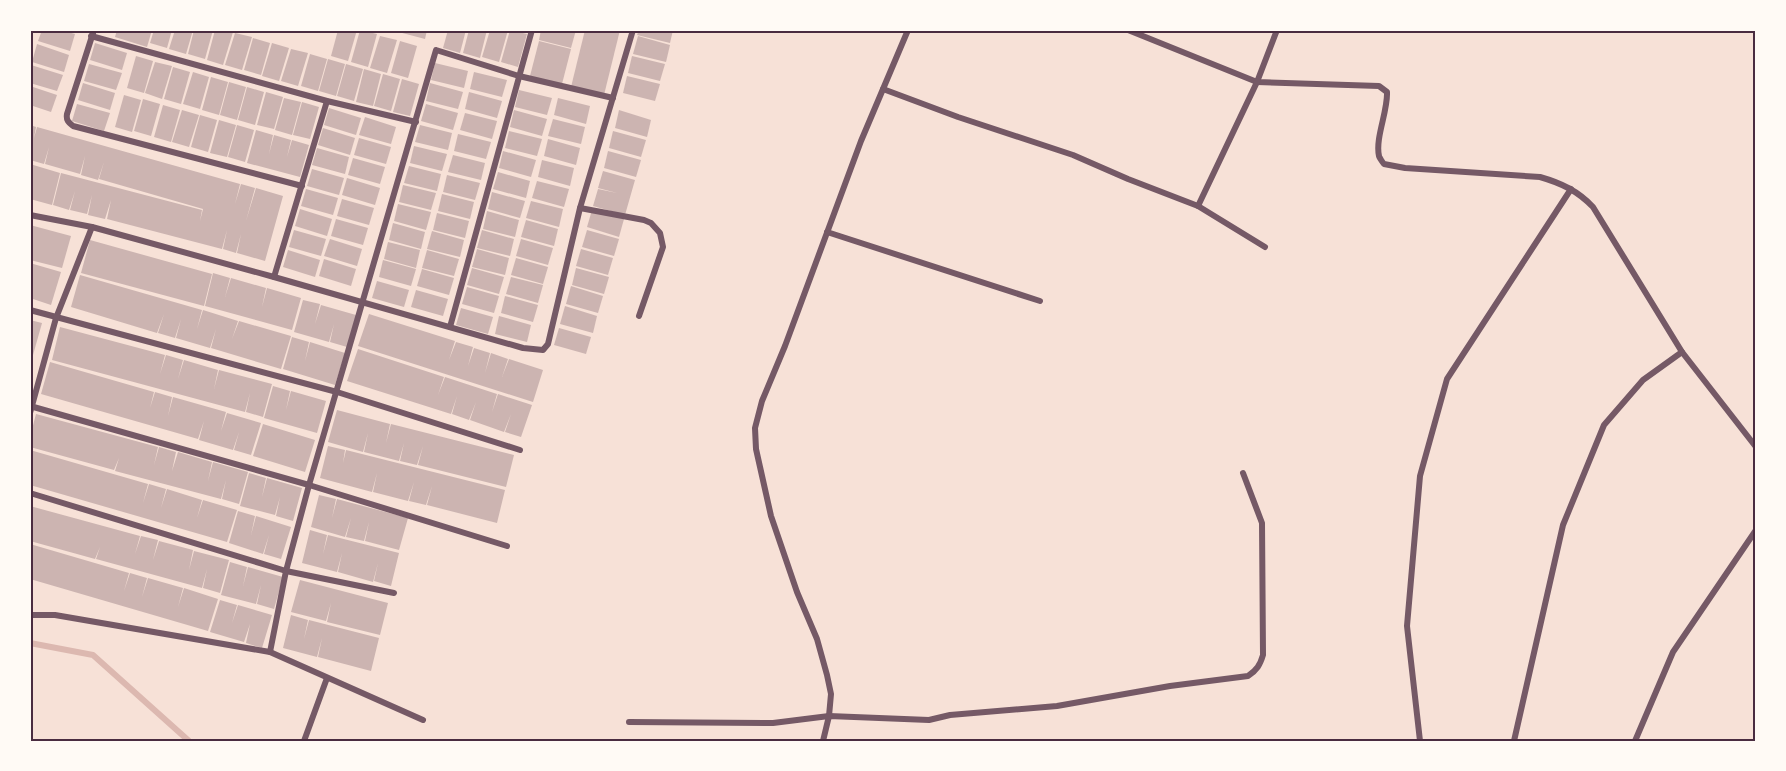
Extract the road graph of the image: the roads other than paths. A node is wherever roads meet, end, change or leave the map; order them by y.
1 (532, 30) edge
2 (633, 30) edge
3 (908, 30) edge
4 (1128, 30) edge
5 (1277, 30) edge
6 (93, 33) edge
7 (519, 76) junction
8 (1257, 82) junction
9 (883, 89) junction
10 (613, 98) junction
11 (327, 101) junction
12 (416, 122) junction
13 (302, 186) junction
14 (1571, 189) junction
15 (1198, 206) junction
16 (580, 208) junction
17 (30, 215) edge
18 (92, 227) junction
19 (827, 232) junction
20 (1265, 247) dead end
21 (274, 277) junction
22 (1040, 301) dead end
23 (362, 303) junction
24 (30, 310) edge
25 (639, 315) dead end
26 (56, 318) junction
27 (450, 327) junction
28 (1682, 352) junction
29 (337, 392) junction
30 (31, 408) edge
31 (1756, 447) edge
32 (520, 450) dead end
33 (1244, 473) dead end
34 (309, 485) junction
35 (30, 493) edge
36 (1756, 530) edge
37 (507, 546) dead end
38 (286, 571) junction
39 (394, 593) dead end
40 (30, 615) edge
41 (270, 652) junction
42 (327, 678) junction
43 (829, 716) junction
44 (423, 720) dead end
45 (629, 722) dead end
46 (304, 741) edge
47 (823, 741) edge
48 (1420, 741) edge
49 (1514, 741) edge
50 (1635, 741) edge

1 - 7 street
2 - 10 street
3 - 9 street
4 - 8 street
5 - 8 street
6 - 11 street
6 - 13 street
7 - 10 street
7 - 12 street
7 - 27 street
8 - 14 street
8 - 15 street
9 - 15 street
9 - 19 street
10 - 16 street
11 - 12 street
11 - 13 street
12 - 23 street
13 - 21 street
14 - 28 street
14 - 48 street
15 - 20 street
16 - 25 street
16 - 27 street
17 - 18 street
18 - 21 street
18 - 26 street
19 - 22 street
19 - 43 street
21 - 23 street
23 - 27 street
23 - 29 street
24 - 26 street
26 - 29 street
26 - 30 street
28 - 31 street
28 - 49 street
29 - 32 street
29 - 34 street
30 - 34 street
33 - 43 street
34 - 37 street
34 - 38 street
35 - 38 street
36 - 50 street
38 - 39 street
38 - 41 street
40 - 41 street
41 - 42 street
42 - 44 street
42 - 46 street
43 - 45 street
43 - 47 street

